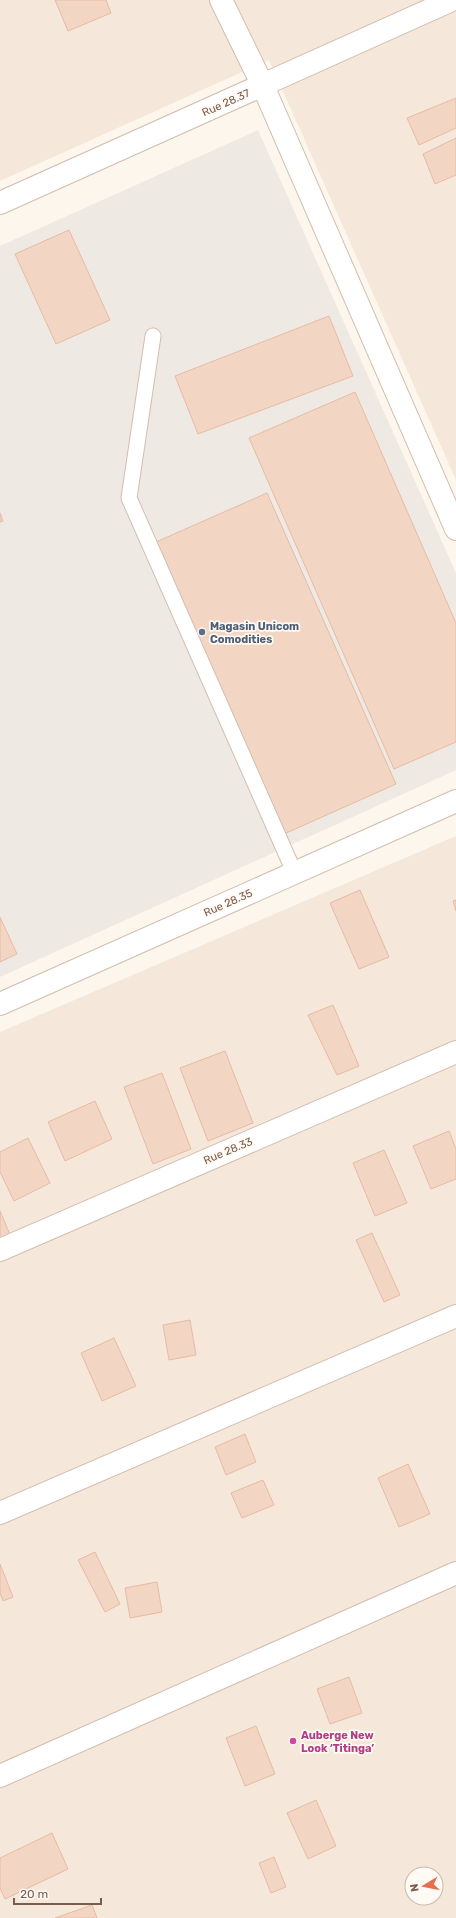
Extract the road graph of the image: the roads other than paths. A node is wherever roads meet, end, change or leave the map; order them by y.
1 (221, 0) edge
2 (452, 0) edge
3 (263, 86) junction
4 (0, 203) edge
5 (153, 336) dead end
6 (456, 529) edge
7 (456, 801) edge
8 (295, 874) junction
9 (0, 1004) edge
10 (456, 1052) edge
11 (0, 1250) edge
12 (456, 1316) edge
13 (0, 1513) edge
14 (456, 1573) edge
15 (0, 1776) edge

1 - 3 street
2 - 3 street, Rue 28.37
3 - 4 street, Rue 28.37
3 - 6 street
5 - 8 lane
7 - 8 street, Rue 28.35
8 - 9 street, Rue 28.35
10 - 11 street, Rue 28.33
12 - 13 street
14 - 15 street

